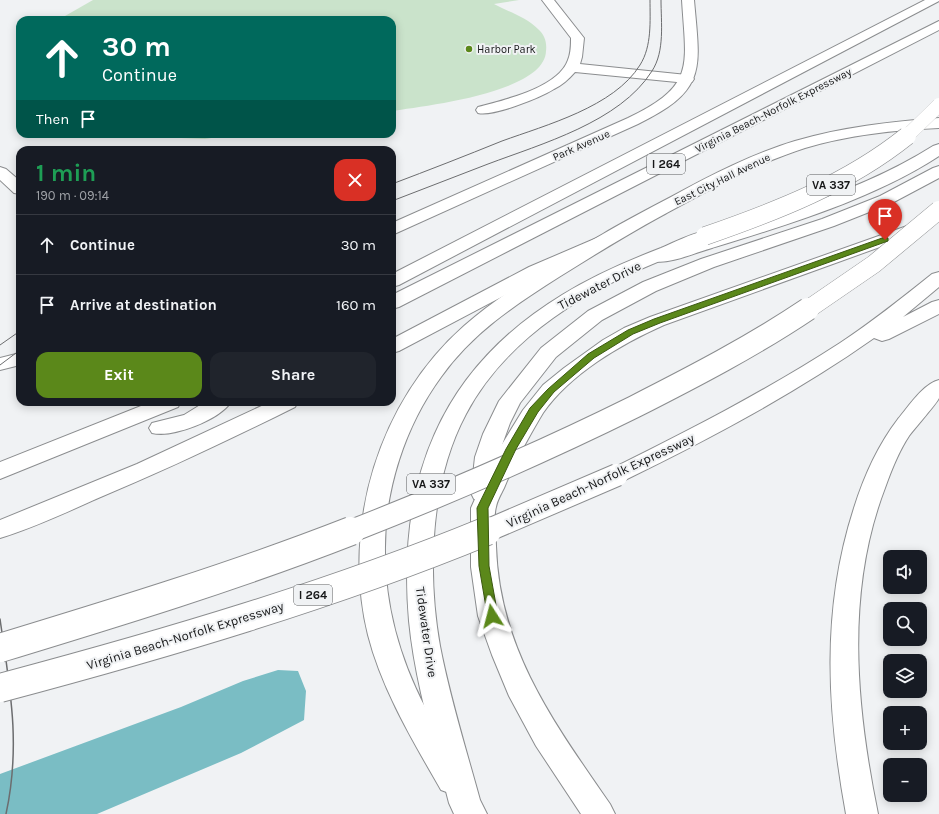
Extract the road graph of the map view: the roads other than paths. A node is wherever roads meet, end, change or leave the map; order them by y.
1 (548, 0) edge
2 (688, 0) edge
3 (934, 0) edge
4 (939, 25) edge
5 (571, 67) junction
6 (687, 79) junction
7 (939, 105) edge
8 (483, 110) dead end
9 (939, 123) edge
10 (939, 149) edge
11 (939, 171) edge
12 (0, 172) edge
13 (16, 186) edge
14 (939, 210) edge
15 (939, 220) edge
16 (396, 228) edge
17 (606, 239) junction
18 (709, 239) junction
19 (939, 278) edge
20 (396, 279) edge
21 (396, 301) edge
22 (939, 306) edge
23 (396, 345) edge
24 (16, 359) edge
25 (0, 364) edge
26 (815, 368) junction
27 (939, 386) edge
28 (152, 406) edge
29 (160, 406) edge
30 (214, 406) edge
31 (279, 406) edge
32 (117, 424) junction
33 (160, 428) dead end
34 (0, 471) edge
35 (482, 508) junction
36 (0, 529) edge
37 (0, 648) edge
38 (0, 688) edge
39 (468, 809) edge
40 (599, 814) edge
41 (862, 814) edge

1 - 5 main road
2 - 6 main road, Park Avenue
3 - 20 main road
4 - 21 main road, Virginia Beach-Norfolk Expressway / I 264
5 - 6 main road
5 - 8 main road
6 - 16 main road, Park Avenue
7 - 18 main road, VA 337, bridge
9 - 17 main road, East City Hall Avenue
10 - 18 main road, Tidewater Drive
11 - 35 main road, Tidewater Drive
12 - 13 main road
14 - 37 main road, bridge
15 - 35 main road
17 - 23 main road
17 - 39 main road
18 - 39 main road, Tidewater Drive / VA 337
19 - 26 main road, Virginia Beach-Norfolk Expressway / I 264
22 - 26 main road
24 - 25 main road
26 - 38 main road, Virginia Beach-Norfolk Expressway / I 264, bridge
27 - 41 main road
28 - 32 main road
29 - 32 main road
30 - 33 main road
31 - 36 main road
32 - 34 main road
35 - 40 main road, Tidewater Drive

